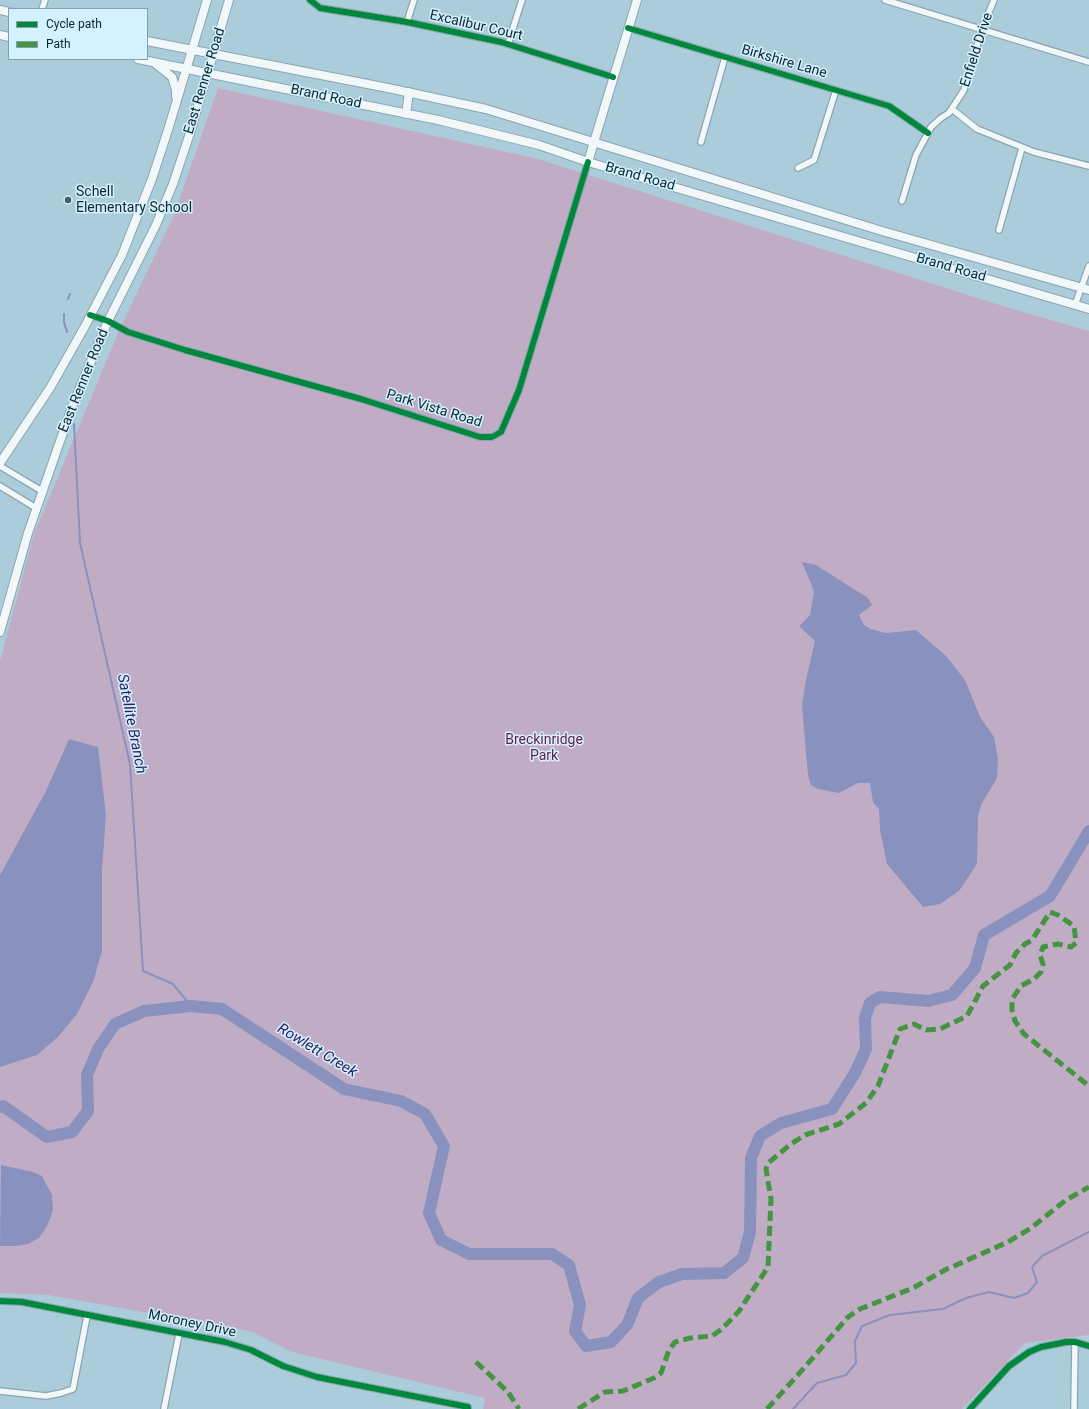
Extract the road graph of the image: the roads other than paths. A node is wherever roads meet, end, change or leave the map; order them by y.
1 (207, 0) edge
2 (229, 0) edge
3 (310, 0) edge
4 (414, 0) edge
5 (522, 0) edge
6 (637, 0) edge
7 (885, 0) edge
8 (994, 0) edge
9 (407, 22) junction
10 (628, 28) junction
11 (982, 30) junction
12 (148, 41) edge
13 (508, 44) junction
14 (192, 50) junction
15 (214, 55) junction
16 (726, 57) junction
17 (143, 60) edge
18 (152, 62) junction
19 (1089, 62) edge
20 (186, 68) junction
21 (208, 73) junction
22 (613, 77) junction
23 (836, 90) junction
24 (409, 92) junction
25 (176, 103) junction
26 (952, 109) junction
27 (406, 114) junction
28 (928, 132) junction
29 (700, 142) dead end
30 (593, 143) junction
31 (1022, 148) junction
32 (588, 162) junction
33 (1089, 166) edge
34 (798, 168) dead end
35 (902, 201) dead end
36 (999, 230) dead end
37 (1089, 266) edge
38 (1085, 288) edge
39 (1075, 305) junction
40 (1089, 309) edge
41 (90, 315) junction
42 (108, 321) junction
43 (0, 464) edge
44 (0, 486) edge
45 (42, 492) junction
46 (36, 508) junction
47 (0, 632) edge
48 (0, 1301) edge
49 (87, 1316) junction
50 (179, 1334) junction
51 (1075, 1342) junction
52 (1089, 1346) edge
53 (0, 1391) edge
54 (468, 1408) edge
55 (164, 1409) edge
56 (970, 1409) edge
57 (1074, 1409) edge

1 - 14 main road, East Renner Road
2 - 15 main road, East Renner Road
3 - 9 street, Excalibur Court
4 - 9 street
5 - 13 street
6 - 10 main road
7 - 11 street
8 - 11 street, Enfield Drive
9 - 13 street, Excalibur Court
10 - 16 street, Birkshire Lane
10 - 22 main road
11 - 19 street
11 - 26 street, Enfield Drive
12 - 14 main road, Brand Road
13 - 22 street, Excalibur Court
14 - 15 main road, Brand Road
14 - 20 main road, East Renner Road
15 - 21 main road, East Renner Road
15 - 24 main road, Brand Road
16 - 23 street, Birkshire Lane
16 - 29 street
17 - 18 main road, Brand Road
18 - 20 main road, Brand Road
18 - 25 main road
20 - 21 main road, Brand Road
20 - 25 main road, East Renner Road
21 - 27 main road, Brand Road
21 - 42 main road, East Renner Road
22 - 30 main road
23 - 28 street, Birkshire Lane
23 - 34 street
24 - 27 main road
24 - 30 main road, Brand Road
25 - 41 main road, East Renner Road
26 - 28 street, Enfield Drive
26 - 31 street
27 - 32 main road, Brand Road
28 - 35 street, Enfield Drive
30 - 32 main road
30 - 38 main road, Brand Road
31 - 33 street
31 - 36 street
32 - 39 main road, Brand Road
32 - 42 street, Park Vista Road
37 - 38 street
38 - 39 street
39 - 40 main road, Brand Road
41 - 42 street, Park Vista Road
41 - 43 main road, East Renner Road
42 - 45 main road, East Renner Road
43 - 45 street
44 - 46 street
45 - 46 main road, East Renner Road
46 - 47 main road, East Renner Road
48 - 49 street, Moroney Drive
49 - 50 street, Moroney Drive
49 - 53 street
50 - 54 street, Moroney Drive
50 - 55 street
51 - 52 street
51 - 56 street
51 - 57 street

